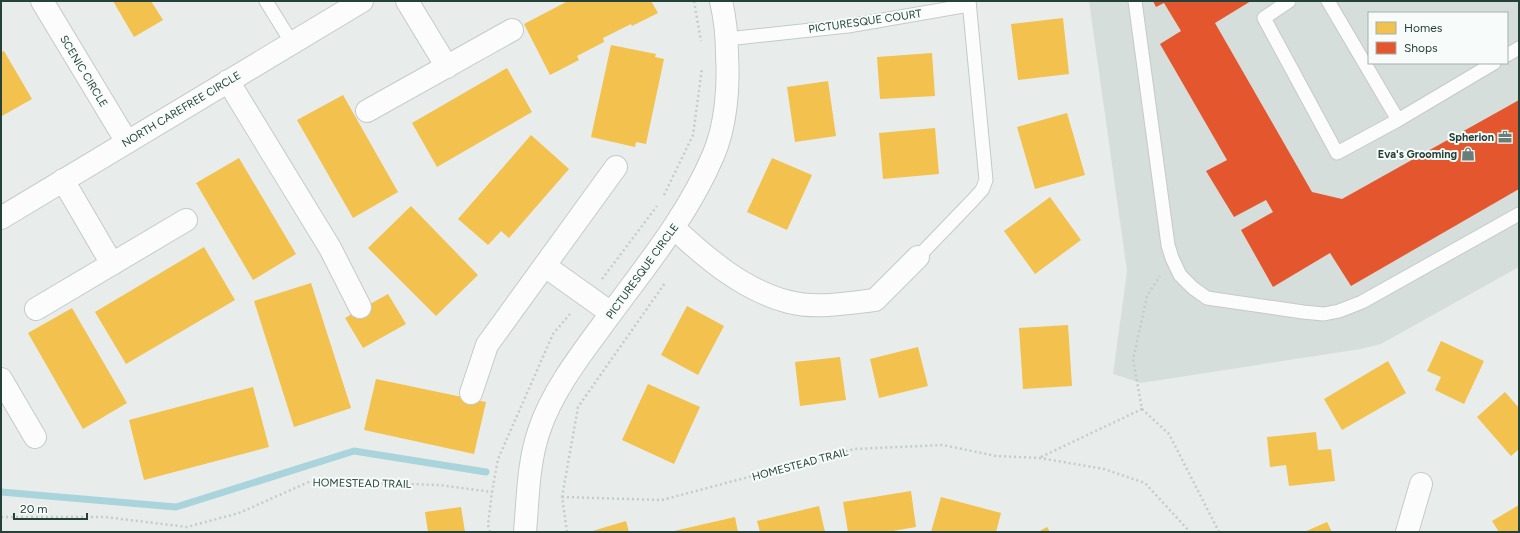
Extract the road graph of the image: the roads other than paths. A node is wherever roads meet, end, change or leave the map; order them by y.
1 (42, 1) edge
2 (266, 1) edge
3 (362, 1) edge
4 (407, 1) edge
5 (721, 1) edge
6 (1135, 1) edge
7 (1289, 1) edge
8 (1328, 1) edge
9 (969, 3) edge
10 (512, 30) dead end
11 (726, 39) junction
12 (292, 43) junction
13 (1519, 48) edge
14 (1508, 54) edge
15 (1492, 64) edge
16 (447, 67) junction
17 (228, 81) junction
18 (367, 111) dead end
19 (1398, 120) junction
20 (126, 142) junction
21 (616, 167) dead end
22 (63, 180) junction
23 (1519, 214) edge
24 (1, 218) edge
25 (186, 220) dead end
26 (674, 228) junction
27 (918, 257) joint
28 (112, 264) junction
29 (545, 266) junction
30 (360, 307) dead end
31 (36, 309) dead end
32 (611, 313) junction
33 (1, 379) edge
34 (471, 393) dead end
35 (35, 437) dead end
36 (1421, 484) dead end
37 (525, 532) edge
38 (1407, 532) edge

1 - 20 street, SCENIC CIRCLE
2 - 12 lane
3 - 12 street, NORTH CAREFREE CIRCLE
4 - 16 street
5 - 11 street, PICTURESQUE CIRCLE
6 - 23 lane
7 - 19 lane
8 - 19 lane
9 - 11 lane, PICTURESQUE COURT
9 - 27 lane, PICTURESQUE COURT
10 - 16 street
11 - 26 street, PICTURESQUE CIRCLE
12 - 17 street, NORTH CAREFREE CIRCLE
13 - 14 lane
15 - 19 lane
16 - 18 street
17 - 20 street, NORTH CAREFREE CIRCLE
17 - 30 street
20 - 22 street, NORTH CAREFREE CIRCLE
21 - 29 street
22 - 24 street, NORTH CAREFREE CIRCLE
22 - 28 street
25 - 28 street
26 - 27 street
26 - 32 street, PICTURESQUE CIRCLE
28 - 31 street
29 - 32 street
29 - 34 street
32 - 37 street, PICTURESQUE CIRCLE
33 - 35 street
36 - 38 street

